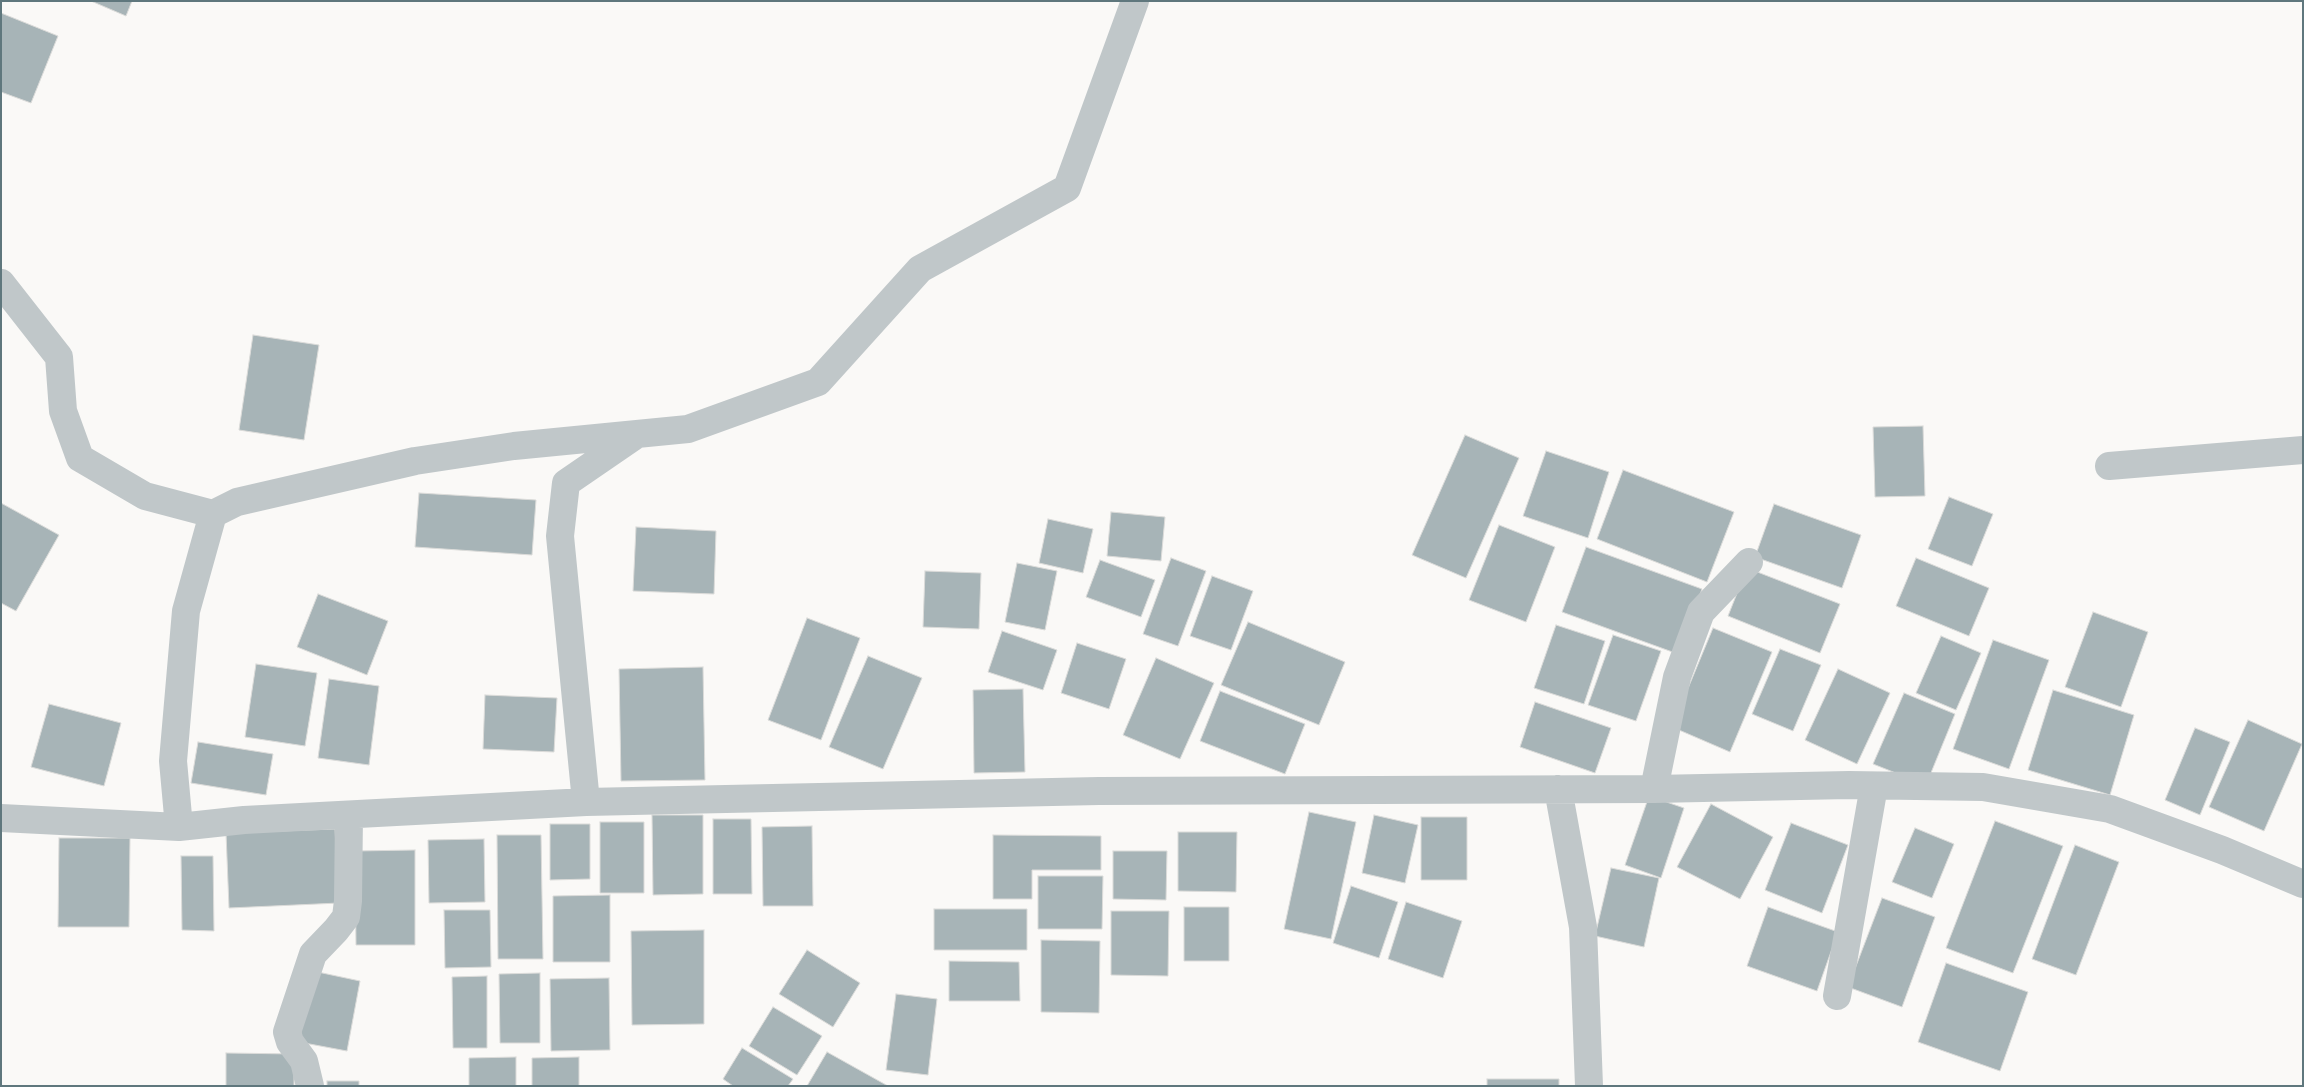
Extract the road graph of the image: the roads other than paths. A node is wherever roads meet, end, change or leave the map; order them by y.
1 (1135, 1) edge
2 (1, 283) edge
3 (637, 434) junction
4 (2303, 450) edge
5 (2108, 466) dead end
6 (214, 514) junction
7 (1749, 562) dead end
8 (1874, 786) junction
9 (1558, 789) junction
10 (1654, 789) junction
11 (586, 802) junction
12 (349, 815) junction
13 (1, 818) edge
14 (178, 827) junction
15 (2303, 884) edge
16 (1837, 996) dead end
17 (310, 1086) edge
18 (1589, 1086) edge

1 - 3 street
2 - 6 street
3 - 6 street
3 - 11 street
4 - 5 street
6 - 14 street
7 - 10 street
8 - 10 street
8 - 15 street
8 - 16 street
9 - 10 street
9 - 11 street
9 - 18 street
11 - 12 street
12 - 14 street
12 - 17 street
13 - 14 street

